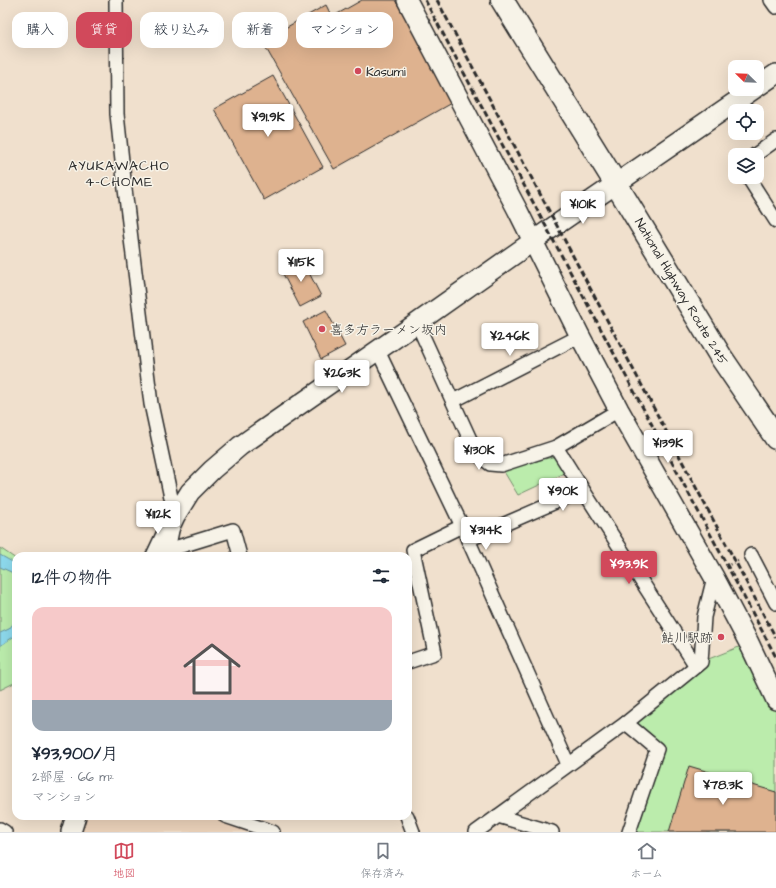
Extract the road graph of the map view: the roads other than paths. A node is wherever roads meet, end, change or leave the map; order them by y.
1 (116, 0) edge
2 (407, 0) edge
3 (502, 0) edge
4 (771, 0) edge
5 (776, 7) edge
6 (776, 74) edge
7 (764, 82) edge
8 (744, 96) edge
9 (776, 140) edge
10 (764, 149) edge
11 (616, 184) junction
12 (752, 184) edge
13 (776, 221) edge
14 (533, 242) junction
15 (417, 324) junction
16 (580, 336) junction
17 (378, 351) junction
18 (453, 401) junction
19 (619, 410) junction
20 (776, 438) edge
21 (556, 448) junction
22 (583, 490) junction
23 (175, 516) junction
24 (462, 526) junction
25 (468, 540) junction
26 (165, 552) edge
27 (170, 552) edge
28 (239, 552) edge
29 (751, 555) road end
30 (714, 578) junction
31 (776, 603) edge
32 (412, 661) edge
33 (696, 666) junction
34 (776, 700) edge
35 (626, 723) junction
36 (568, 764) junction
37 (498, 816) junction
38 (75, 820) edge
39 (237, 820) edge
40 (409, 820) edge
41 (0, 829) edge
42 (5, 832) edge
43 (71, 832) edge
44 (273, 832) edge
45 (413, 832) edge
46 (476, 832) edge
47 (552, 832) edge
48 (629, 832) edge

1 - 23 street
2 - 14 street
3 - 11 highway, National Highway Route 245
4 - 5 street
6 - 7 street
8 - 11 street
9 - 10 street
11 - 14 street
11 - 20 highway, National Highway Route 245
12 - 13 street
14 - 15 street
14 - 16 street
15 - 17 street
15 - 18 street
16 - 18 street
16 - 19 street
17 - 23 street
17 - 24 street
18 - 21 street
19 - 21 street
19 - 30 street
21 - 22 street
22 - 25 street
22 - 33 street
23 - 26 street
24 - 25 street
24 - 32 street
25 - 36 street
27 - 28 street
29 - 31 street
30 - 33 street
30 - 34 street
33 - 35 street
35 - 36 street
35 - 48 street
36 - 37 street
37 - 46 street
37 - 47 street
38 - 43 street
39 - 44 street
40 - 45 street
41 - 42 street

